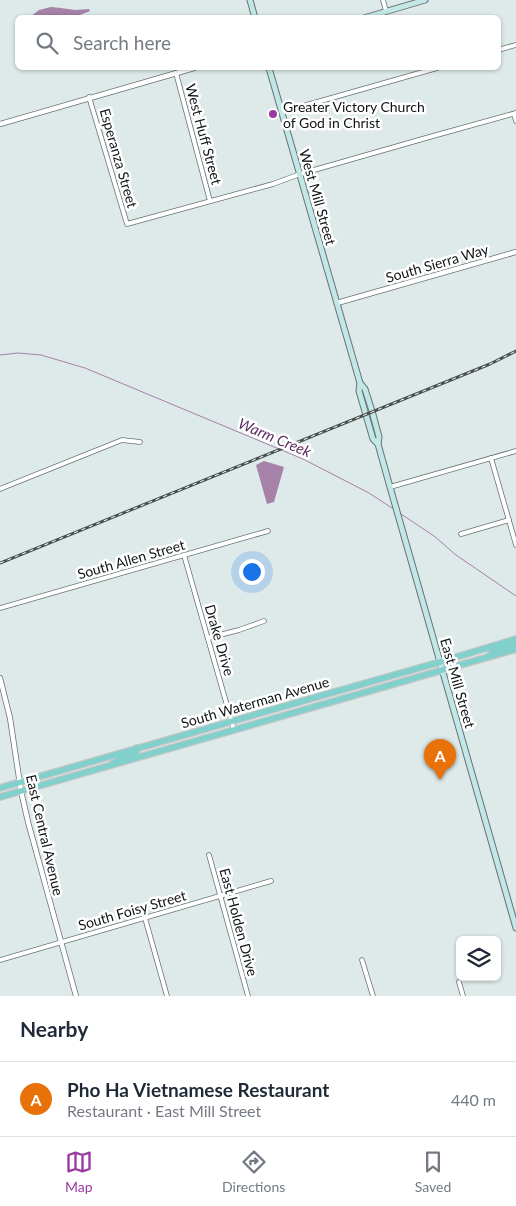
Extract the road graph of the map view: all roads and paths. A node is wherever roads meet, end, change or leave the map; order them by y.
1 (250, 0) edge
2 (383, 0) edge
3 (425, 0) edge
4 (386, 11) junction
5 (254, 15) edge
6 (373, 15) edge
7 (516, 45) edge
8 (501, 49) edge
9 (185, 70) edge
10 (270, 70) edge
11 (430, 70) edge
12 (176, 72) junction
13 (89, 97) junction
14 (282, 112) junction
15 (515, 113) edge
16 (516, 121) edge
17 (0, 124) edge
18 (300, 174) junction
19 (210, 200) junction
20 (516, 252) edge
21 (337, 303) junction
22 (140, 442) dead end
23 (516, 451) edge
24 (491, 458) junction
25 (390, 487) junction
26 (0, 489) edge
27 (509, 520) junction
28 (268, 531) dead end
29 (460, 534) dead end
30 (516, 545) edge
31 (184, 555) junction
32 (0, 608) edge
33 (264, 621) dead end
34 (208, 638) junction
35 (516, 639) edge
36 (516, 644) edge
37 (516, 649) edge
38 (488, 657) junction
39 (440, 662) junction
40 (443, 670) junction
41 (0, 678) edge
42 (231, 721) junction
43 (234, 730) junction
44 (137, 748) junction
45 (105, 767) junction
46 (20, 782) junction
47 (0, 788) edge
48 (21, 791) junction
49 (0, 798) edge
50 (209, 855) dead end
51 (271, 882) dead end
52 (220, 896) junction
53 (145, 918) junction
54 (516, 928) edge
55 (61, 943) junction
56 (0, 960) edge
57 (362, 960) dead end
58 (459, 982) dead end
59 (76, 996) edge
60 (167, 996) edge
61 (248, 996) edge
62 (373, 996) edge
63 (462, 996) edge

1 - 5 main road
2 - 4 street
3 - 4 main road
4 - 6 main road
7 - 8 street
9 - 12 street
10 - 14 main road, West Mill Street
11 - 14 street
12 - 13 street
12 - 19 street, West Huff Street
13 - 17 street
13 - 19 street, Esperanza Street
14 - 18 main road, West Mill Street
15 - 16 street
15 - 18 street
18 - 19 street
18 - 21 main road, West Mill Street
20 - 21 street, South Sierra Way
21 - 25 main road, East Mill Street
22 - 26 street
23 - 24 street
24 - 25 street
24 - 27 street
25 - 39 main road, East Mill Street
27 - 29 street
27 - 30 street
28 - 31 street, South Allen Street
31 - 32 street, South Allen Street
31 - 34 street, Drake Drive
33 - 34 street
34 - 42 street, Drake Drive
35 - 39 main road, South Waterman Avenue
36 - 38 main road
37 - 38 main road, South Waterman Avenue
38 - 40 main road, South Waterman Avenue
39 - 40 main road, East Mill Street
39 - 42 main road, South Waterman Avenue
40 - 43 main road, South Waterman Avenue
40 - 54 main road, East Mill Street
41 - 46 street, East Central Avenue
42 - 43 street, Drake Drive
42 - 44 main road, South Waterman Avenue
43 - 45 main road, South Waterman Avenue
44 - 45 main road
44 - 46 main road, South Waterman Avenue
45 - 48 main road, South Waterman Avenue
46 - 47 main road, South Waterman Avenue
46 - 48 street, East Central Avenue
48 - 49 main road, South Waterman Avenue
48 - 55 street, East Central Avenue
50 - 52 street, East Holden Drive
51 - 52 street, South Foisy Street
52 - 53 street, South Foisy Street
52 - 61 street, East Holden Drive
53 - 55 street, South Foisy Street
53 - 60 street
55 - 56 street, South Foisy Street
55 - 59 street, East Central Avenue
57 - 62 street
58 - 63 street

